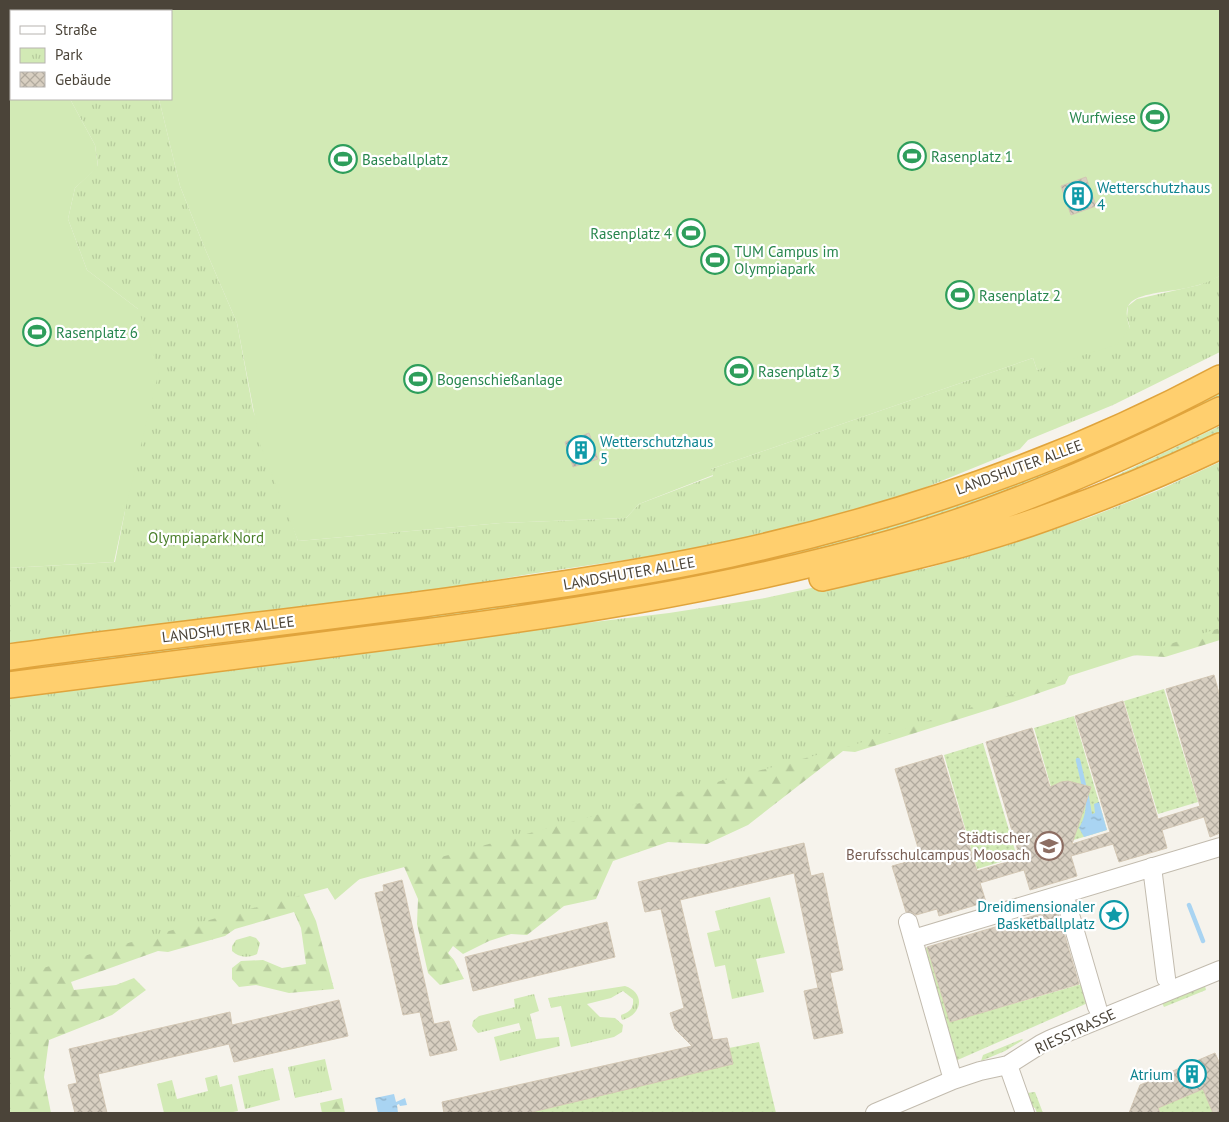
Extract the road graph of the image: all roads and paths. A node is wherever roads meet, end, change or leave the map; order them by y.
1 (1220, 378) edge
2 (1220, 410) edge
3 (1220, 446) edge
4 (768, 574) junction
5 (9, 657) edge
6 (9, 685) edge
7 (1220, 847) edge
8 (1152, 867) junction
9 (1064, 894) junction
10 (1220, 970) edge
11 (1166, 978) dead end
12 (1097, 1007) dead end
13 (1008, 1065) junction
14 (953, 1080) junction
15 (875, 1113) edge
16 (1025, 1113) edge

1 - 5 highway, LANDSHUTER ALLEE
2 - 4 highway, LANDSHUTER ALLEE
3 - 4 highway
4 - 6 highway, LANDSHUTER ALLEE
7 - 8 street
8 - 9 street
8 - 11 street
9 - 12 street
9 - 14 street
10 - 13 street, RIESSTRASSE
13 - 14 street, RIESSTRASSE
13 - 16 street
14 - 15 street, RIESSTRASSE

